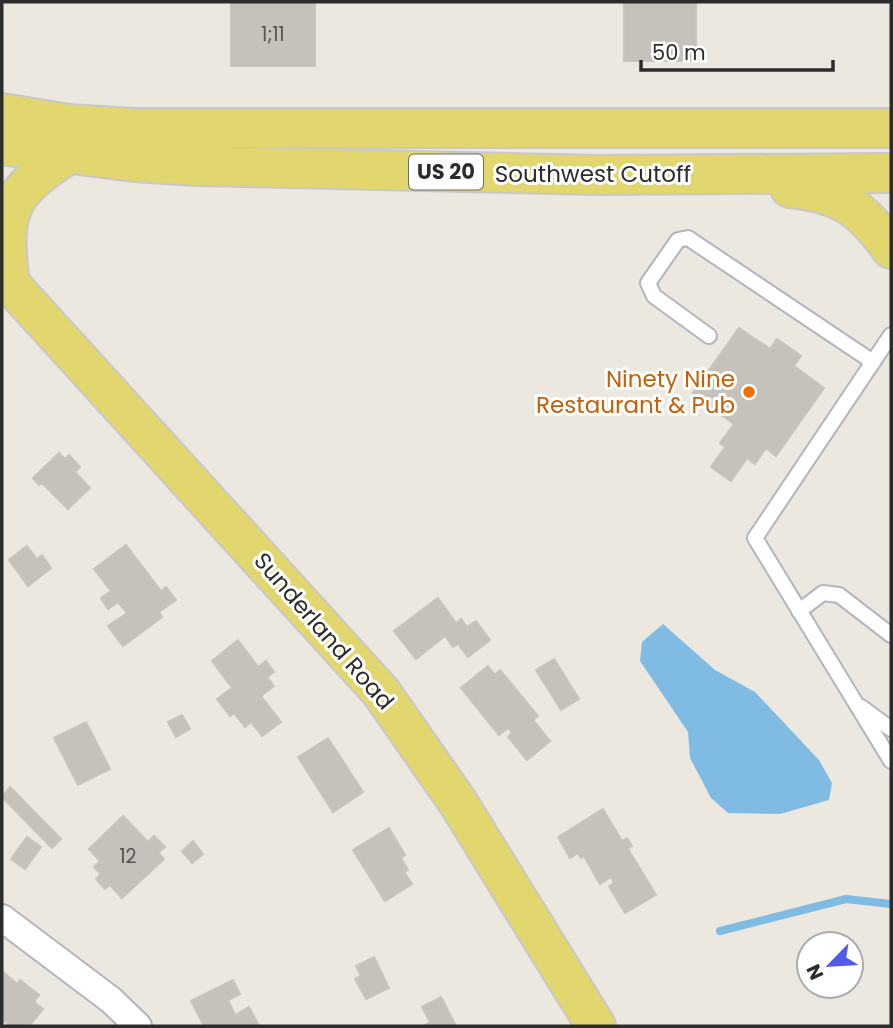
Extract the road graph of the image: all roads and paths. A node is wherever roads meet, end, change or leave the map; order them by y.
1 (2, 113) edge
2 (891, 128) edge
3 (2, 145) edge
4 (70, 153) junction
5 (891, 173) edge
6 (638, 174) junction
7 (891, 249) edge
8 (5, 284) edge
9 (891, 335) edge
10 (709, 336) dead end
11 (873, 362) junction
12 (799, 611) junction
13 (891, 635) edge
14 (856, 703) junction
15 (891, 729) edge
16 (891, 761) edge
17 (2, 918) edge
18 (138, 1026) edge
19 (596, 1026) edge

1 - 2 main road, Southwest Cutoff / US 20
3 - 4 main road, Southwest Cutoff / US 20
4 - 6 main road, Southwest Cutoff / US 20
4 - 8 main road
5 - 6 main road, Southwest Cutoff / US 20
6 - 7 main road
8 - 19 main road, Sunderland Road
9 - 11 lane
10 - 11 lane
11 - 12 lane
12 - 13 lane
12 - 14 lane
14 - 15 lane
14 - 16 lane
17 - 18 street

